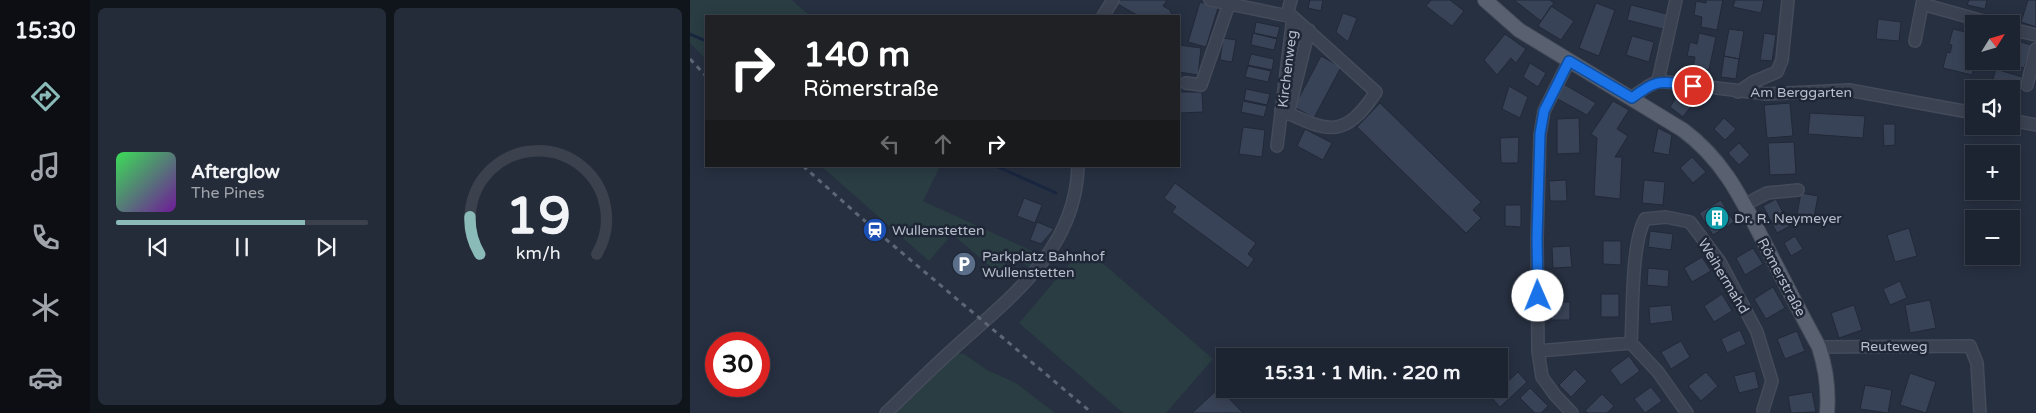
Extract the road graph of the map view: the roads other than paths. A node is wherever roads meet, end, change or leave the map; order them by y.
1 (1113, 0) edge
2 (1210, 0) edge
3 (1291, 0) edge
4 (1485, 0) edge
5 (1676, 0) edge
6 (1788, 0) edge
7 (1923, 2) edge
8 (1228, 4) junction
9 (1105, 15) edge
10 (1965, 15) edge
11 (1290, 16) junction
12 (1309, 30) junction
13 (2020, 31) edge
14 (2036, 35) edge
15 (1915, 41) dead end
16 (2036, 49) edge
17 (1569, 61) junction
18 (1658, 81) junction
19 (1186, 83) dead end
20 (2026, 86) dead end
21 (1738, 92) junction
22 (1632, 98) junction
23 (1965, 111) edge
24 (1284, 112) junction
25 (2020, 122) edge
26 (2036, 125) edge
27 (1277, 146) dead end
28 (1078, 167) edge
29 (1798, 190) dead end
30 (1744, 205) junction
31 (1631, 343) junction
32 (1819, 347) junction
33 (1538, 351) junction
34 (1764, 410) dead end
35 (886, 413) edge
36 (1572, 413) edge
37 (1687, 413) edge
38 (1828, 413) edge
39 (1980, 413) edge

1 - 9 street
2 - 8 street, Kirchenweg
3 - 11 street
4 - 17 main road, Römerstraße
5 - 18 street
6 - 21 street
7 - 10 street
7 - 15 street
8 - 11 street, Kirchenweg
8 - 19 street
11 - 12 street
11 - 24 street, Kirchenweg
12 - 24 street
12 - 24 street
13 - 14 street
16 - 20 street
17 - 22 main road, Römerstraße
17 - 33 street
18 - 21 street, Am Berggarten
18 - 22 street
21 - 23 street, Am Berggarten
22 - 30 main road, Römerstraße
24 - 27 street, Kirchenweg
25 - 26 street
28 - 35 street
29 - 30 street
30 - 32 main road, Römerstraße
31 - 33 street
31 - 34 street, Weihermahd
31 - 37 street
32 - 38 main road, Römerstraße
32 - 39 street, Reuteweg
33 - 36 street

